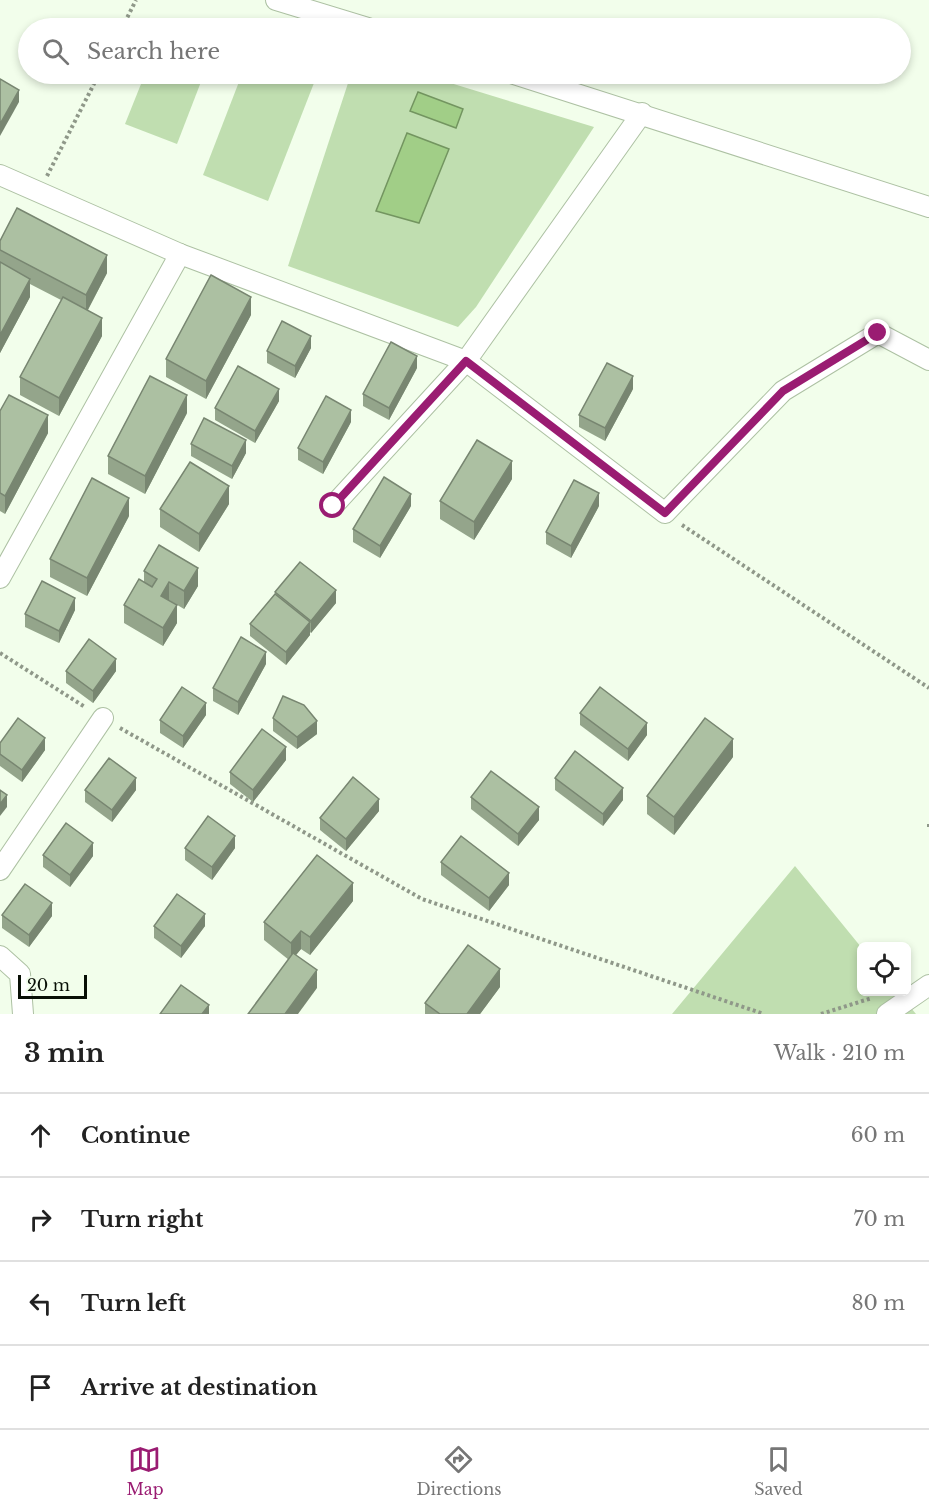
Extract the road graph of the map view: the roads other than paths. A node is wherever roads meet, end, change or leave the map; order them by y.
1 (276, 0) edge
2 (335, 18) edge
3 (547, 84) edge
4 (642, 113) junction
5 (0, 176) edge
6 (929, 207) edge
7 (180, 254) junction
8 (929, 360) edge
9 (466, 361) junction
10 (333, 506) dead end
11 (0, 578) edge
12 (103, 718) road end
13 (0, 870) edge
14 (0, 956) edge
15 (929, 985) edge
16 (891, 1013) edge
17 (23, 1014) edge

1 - 2 street
3 - 4 street
4 - 6 street
4 - 9 street
5 - 7 street
7 - 9 street
7 - 11 street
8 - 9 street
9 - 10 street
12 - 13 street
14 - 17 street
15 - 16 street

